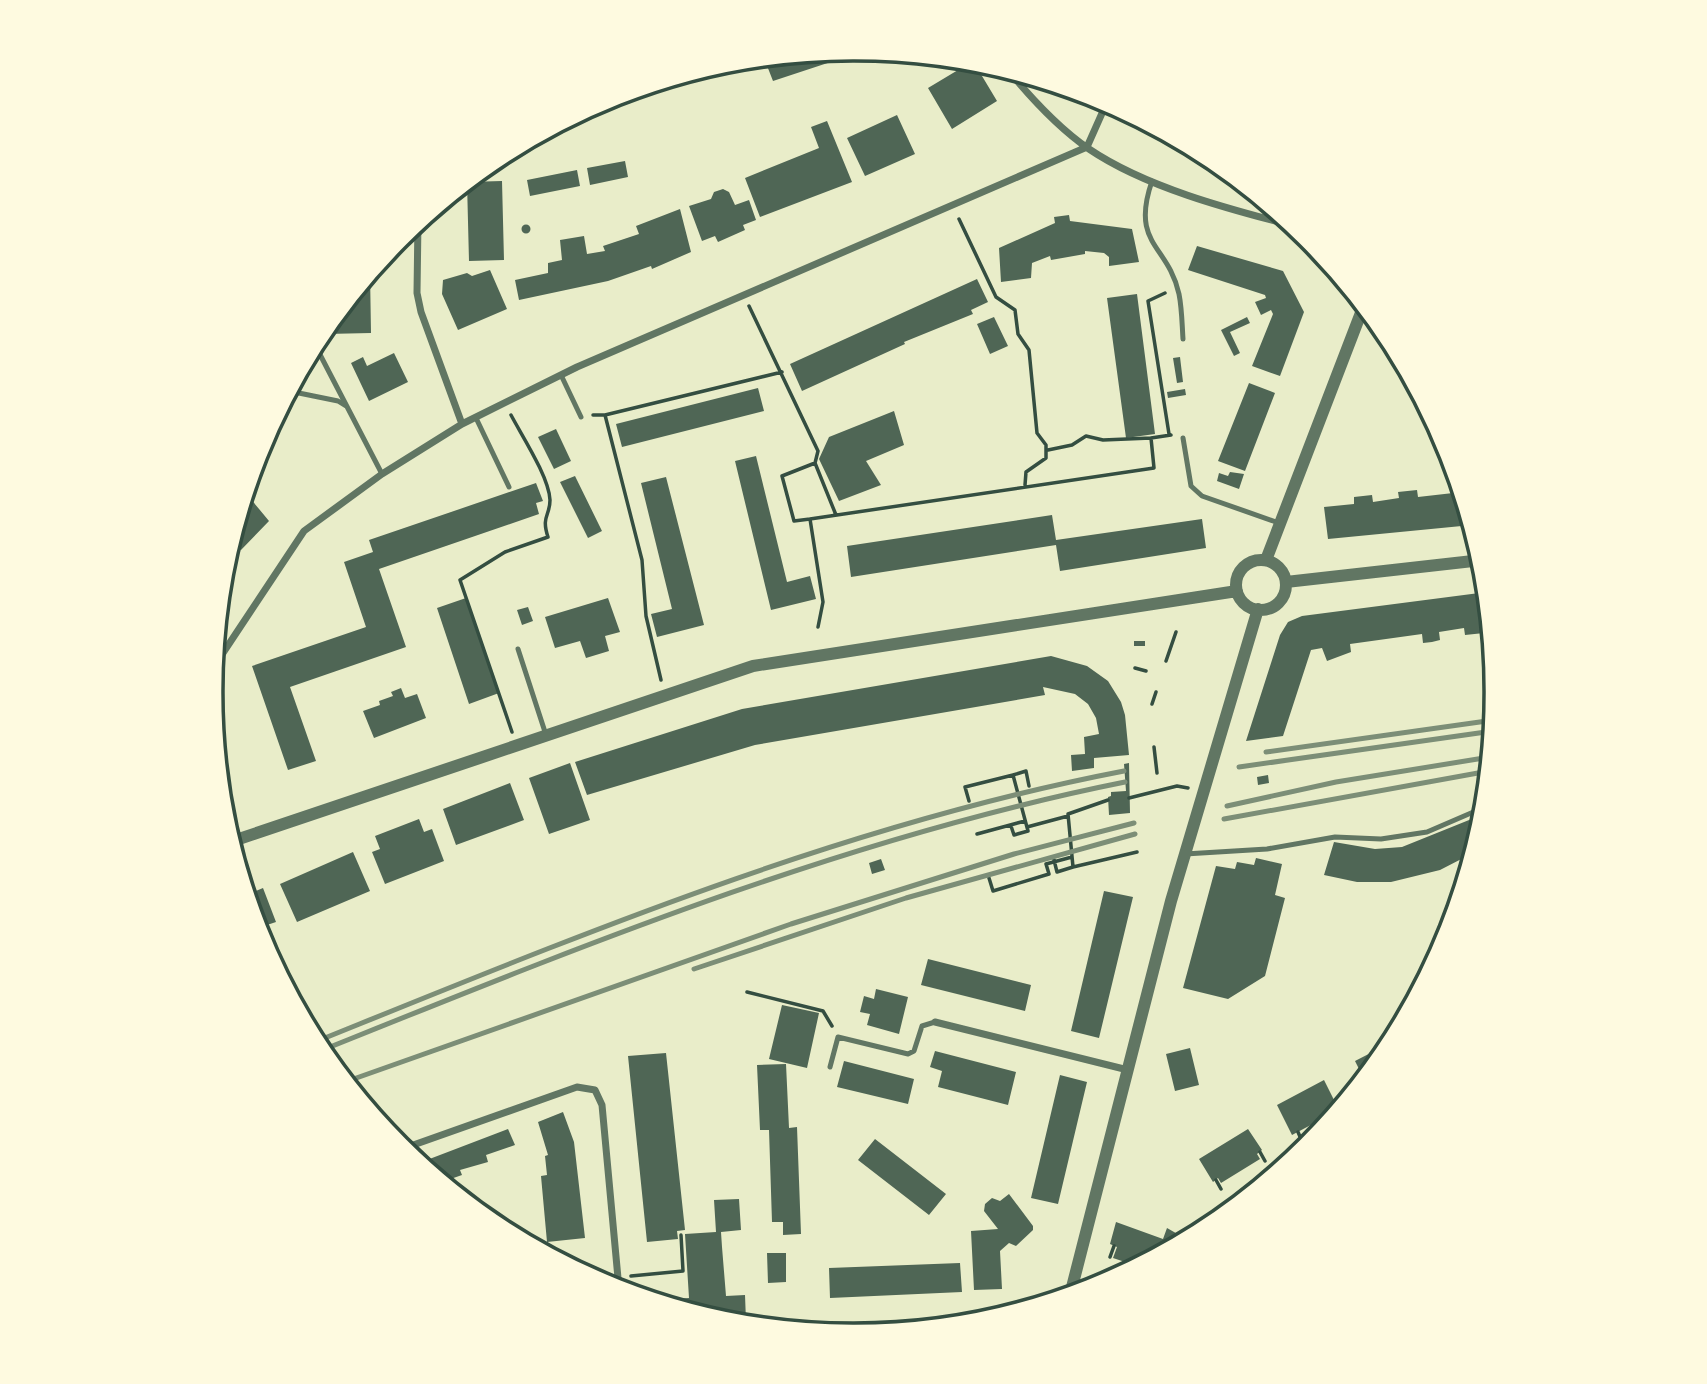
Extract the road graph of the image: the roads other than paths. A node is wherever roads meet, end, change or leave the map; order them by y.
1 (1025, 85) edge
2 (1102, 112) edge
3 (1087, 147) junction
4 (1152, 181) junction
5 (1269, 218) edge
6 (418, 236) edge
7 (1360, 316) edge
8 (1183, 339) dead end
9 (321, 355) edge
10 (561, 375) junction
11 (338, 387) junction
12 (299, 393) edge
13 (328, 398) junction
14 (349, 408) junction
15 (582, 417) dead end
16 (476, 418) junction
17 (463, 424) junction
18 (1182, 436) road end
19 (382, 474) junction
20 (509, 487) dead end
21 (1279, 523) junction
22 (1266, 560) junction
23 (1470, 562) edge
24 (1286, 582) junction
25 (1237, 591) junction
26 (1258, 609) junction
27 (518, 649) dead end
28 (224, 650) edge
29 (546, 735) junction
30 (1472, 812) edge
31 (240, 839) edge
32 (1186, 851) junction
33 (935, 1022) joint
34 (830, 1067) dead end
35 (1128, 1070) junction
36 (414, 1145) edge
37 (618, 1277) edge
38 (1073, 1283) edge

1 - 3 street
2 - 3 street
3 - 4 street
3 - 10 street
4 - 5 street
4 - 8 lane
6 - 17 street
7 - 21 street
9 - 11 lane
10 - 15 lane
10 - 16 street
11 - 13 lane
11 - 14 lane
12 - 13 lane
13 - 14 lane
14 - 19 lane
16 - 17 street
16 - 20 lane
17 - 19 street
18 - 21 lane
19 - 28 street
21 - 22 street
22 - 24 street
22 - 25 street
23 - 24 street
24 - 26 street
25 - 26 street
25 - 29 street
26 - 32 street
27 - 29 lane
29 - 31 street
30 - 32 lane
32 - 35 street
33 - 34 lane
33 - 35 street
35 - 38 street
36 - 37 street

